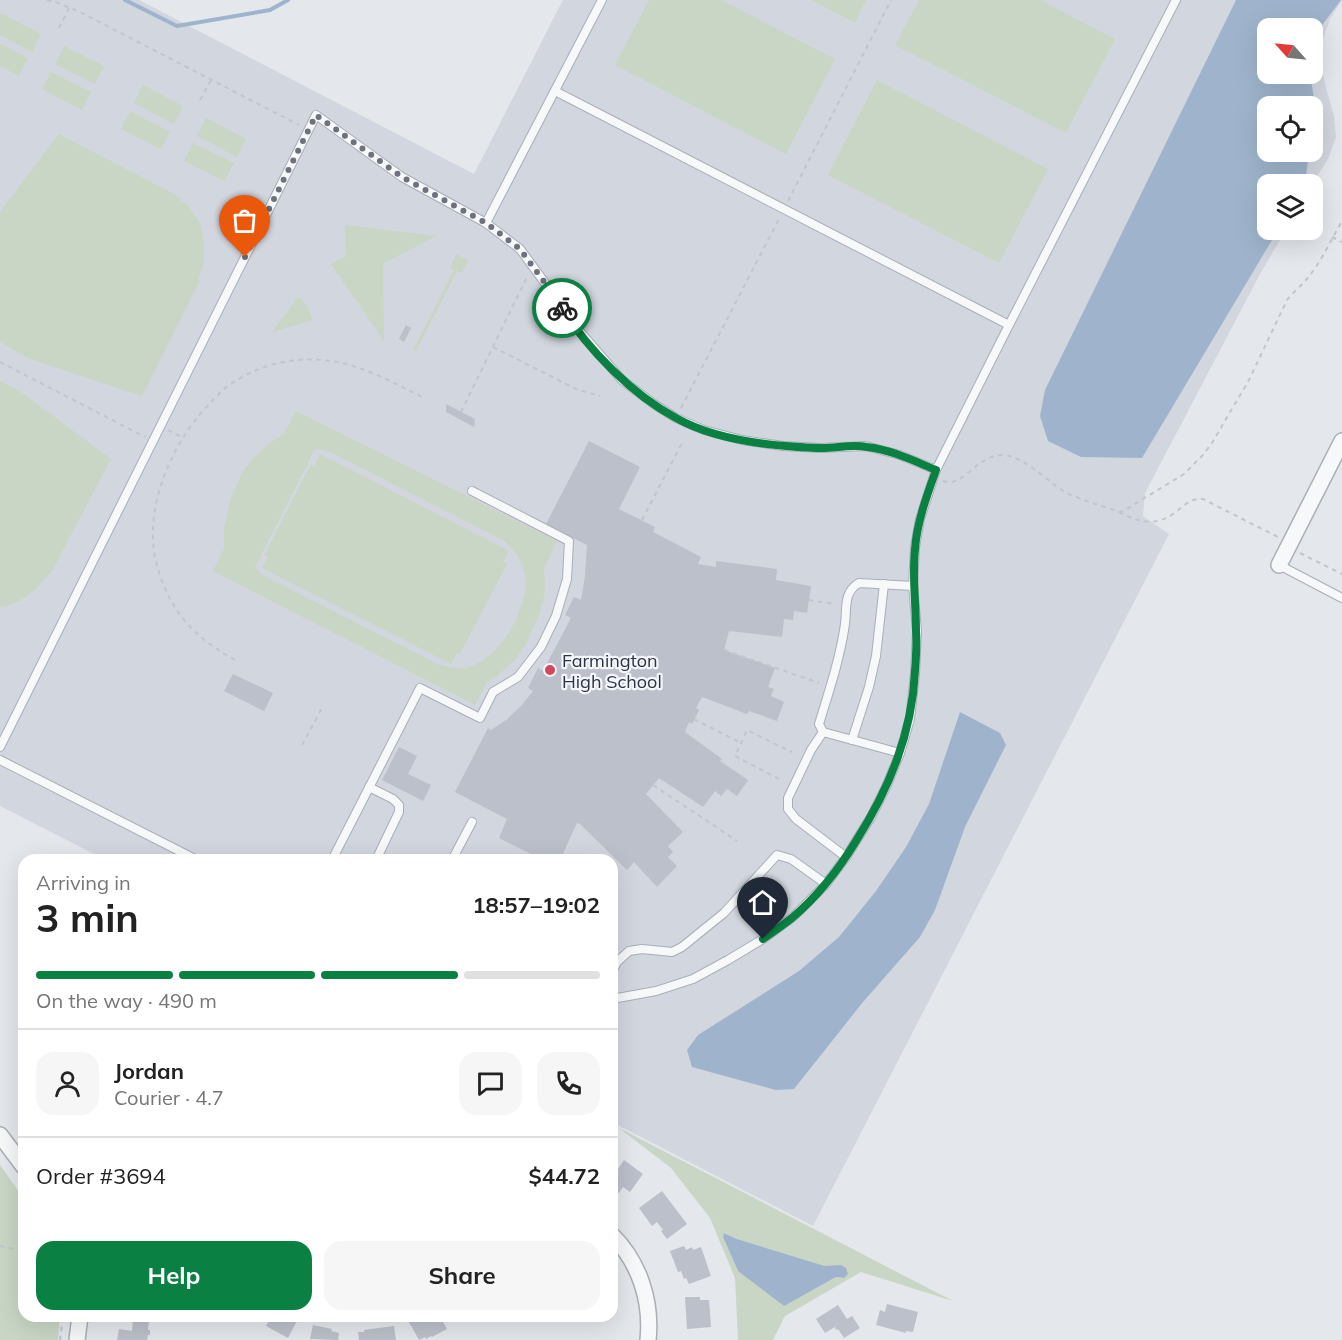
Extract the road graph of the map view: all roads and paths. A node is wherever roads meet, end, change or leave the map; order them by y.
1 (47, 0) edge
2 (602, 0) edge
3 (1176, 0) edge
4 (69, 8) junction
5 (59, 28) dead end
6 (211, 80) junction
7 (555, 91) junction
8 (200, 100) dead end
9 (308, 130) junction
10 (1342, 221) edge
11 (486, 223) junction
12 (1332, 237) junction
13 (1342, 242) edge
14 (533, 266) junction
15 (1009, 325) junction
16 (493, 347) junction
17 (0, 362) edge
18 (600, 396) dead end
19 (424, 398) dead end
20 (461, 412) dead end
21 (160, 426) junction
22 (183, 438) junction
23 (153, 441) junction
24 (683, 441) dead end
25 (1342, 441) edge
26 (936, 470) junction
27 (942, 481) dead end
28 (472, 491) dead end
29 (1119, 512) junction
30 (642, 520) dead end
31 (1283, 540) dead end
32 (1297, 551) dead end
33 (1279, 565) joint
34 (1342, 574) edge
35 (884, 584) junction
36 (913, 586) junction
37 (1342, 598) edge
38 (809, 600) dead end
39 (834, 604) dead end
40 (724, 650) dead end
41 (235, 660) dead end
42 (819, 683) dead end
43 (323, 706) dead end
44 (694, 719) dead end
45 (823, 732) junction
46 (852, 740) junction
47 (741, 743) junction
48 (302, 746) dead end
49 (0, 747) edge
50 (792, 752) dead end
51 (900, 753) junction
52 (0, 760) edge
53 (779, 779) dead end
54 (653, 785) dead end
55 (369, 787) junction
56 (472, 822) dead end
57 (737, 841) dead end
58 (185, 854) edge
59 (335, 854) edge
60 (379, 854) edge
61 (455, 854) edge
62 (846, 857) junction
63 (826, 884) junction
64 (618, 961) edge
65 (618, 998) edge
66 (0, 1135) edge
67 (18, 1159) edge
68 (618, 1242) edge
69 (0, 1246) edge
70 (18, 1250) edge
71 (62, 1322) edge
72 (79, 1322) edge
73 (60, 1340) edge
74 (77, 1340) edge
75 (648, 1340) edge

1 - 4 path
2 - 7 lane
3 - 15 lane
4 - 5 path
4 - 6 path
6 - 8 path
6 - 9 path
7 - 11 lane
7 - 15 lane
9 - 11 lane
9 - 21 lane
10 - 12 path
11 - 14 lane
12 - 13 path
12 - 29 path
14 - 16 path
14 - 26 lane
15 - 26 lane
16 - 18 path
16 - 20 path
17 - 23 path
19 - 22 path
21 - 22 path
21 - 23 lane
22 - 41 path
23 - 49 lane
24 - 30 path
25 - 33 street
26 - 36 lane
27 - 29 path
28 - 55 lane
29 - 31 path
32 - 34 path
33 - 37 lane
35 - 36 lane
35 - 45 lane
35 - 46 lane
36 - 51 lane
38 - 39 path
40 - 42 path
43 - 48 path
44 - 47 path
45 - 46 lane
45 - 62 lane
46 - 51 lane
47 - 50 path
47 - 53 path
51 - 62 lane
52 - 58 lane
54 - 57 path
55 - 59 lane
55 - 60 lane
56 - 61 lane
62 - 63 lane
63 - 64 lane
63 - 65 lane
66 - 67 street
68 - 75 street
69 - 70 path
71 - 73 path
72 - 74 street

